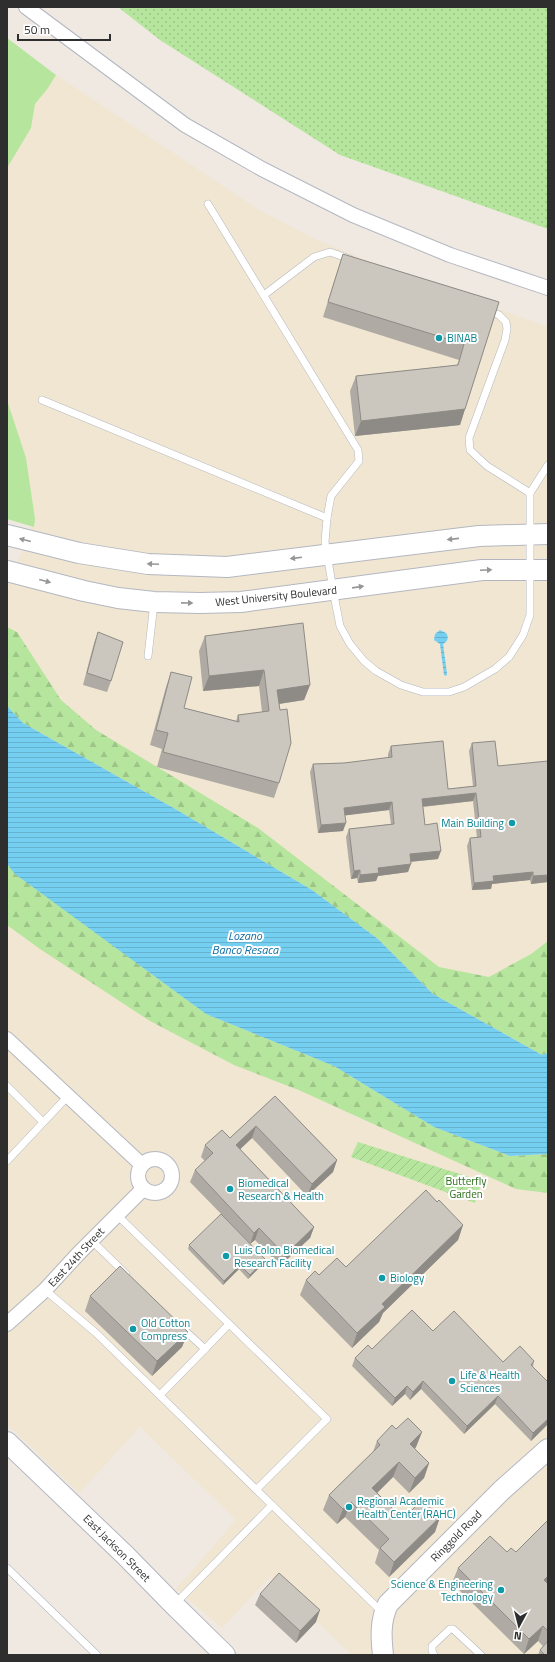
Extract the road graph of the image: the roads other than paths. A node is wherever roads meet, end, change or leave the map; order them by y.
1 (26, 7) edge
2 (208, 204) dead end
3 (361, 262) edge
4 (548, 288) edge
5 (264, 295) junction
6 (477, 306) edge
7 (42, 400) dead end
8 (548, 465) edge
9 (530, 493) junction
10 (327, 518) junction
11 (539, 534) edge
12 (7, 535) edge
13 (327, 554) junction
14 (539, 570) edge
15 (7, 571) edge
16 (333, 590) junction
17 (154, 602) junction
18 (148, 656) dead end
19 (7, 1039) edge
20 (7, 1086) edge
21 (68, 1096) junction
22 (43, 1122) junction
23 (7, 1161) edge
24 (142, 1165) junction
25 (143, 1189) junction
26 (117, 1215) junction
27 (92, 1240) junction
28 (131, 1278) edge
29 (46, 1290) junction
30 (176, 1322) edge
31 (7, 1324) edge
32 (229, 1324) junction
33 (205, 1349) junction
34 (160, 1395) junction
35 (7, 1442) edge
36 (548, 1449) edge
37 (257, 1489) junction
38 (272, 1505) junction
39 (7, 1568) edge
40 (174, 1605) junction
41 (383, 1614) junction
42 (97, 1655) edge
43 (225, 1655) edge
44 (383, 1655) edge
45 (434, 1655) edge
46 (481, 1655) edge

1 - 4 street
2 - 5 lane
3 - 5 lane
5 - 10 lane
6 - 9 lane
7 - 10 lane
8 - 9 lane
9 - 11 lane
10 - 13 lane
11 -> 13 main road
11 - 14 lane
13 -> 12 main road
13 - 16 lane
16 -> 14 main road, West University Boulevard
14 - 16 lane
15 -> 17 main road, West University Boulevard
17 -> 16 main road, West University Boulevard
17 - 18 lane
19 - 21 street
20 - 22 lane
21 - 22 lane
21 - 24 street
22 - 23 lane
24 - 25 street
24 - 25 street
25 - 26 street, East 24th Street
26 - 27 street, East 24th Street
26 - 32 lane
27 - 28 lane
27 - 29 street, East 24th Street
29 - 31 street, East 24th Street
29 - 34 lane
30 - 33 lane
32 - 33 lane
32 - 37 lane
33 - 34 lane
34 - 37 lane
35 - 40 main road, East Jackson Street
36 - 41 main road, Ringgold Road
37 - 38 lane
38 - 40 lane
38 - 41 lane
39 - 42 lane
40 - 43 main road, East Jackson Street
41 - 44 main road, Ringgold Road
45 - 46 lane

